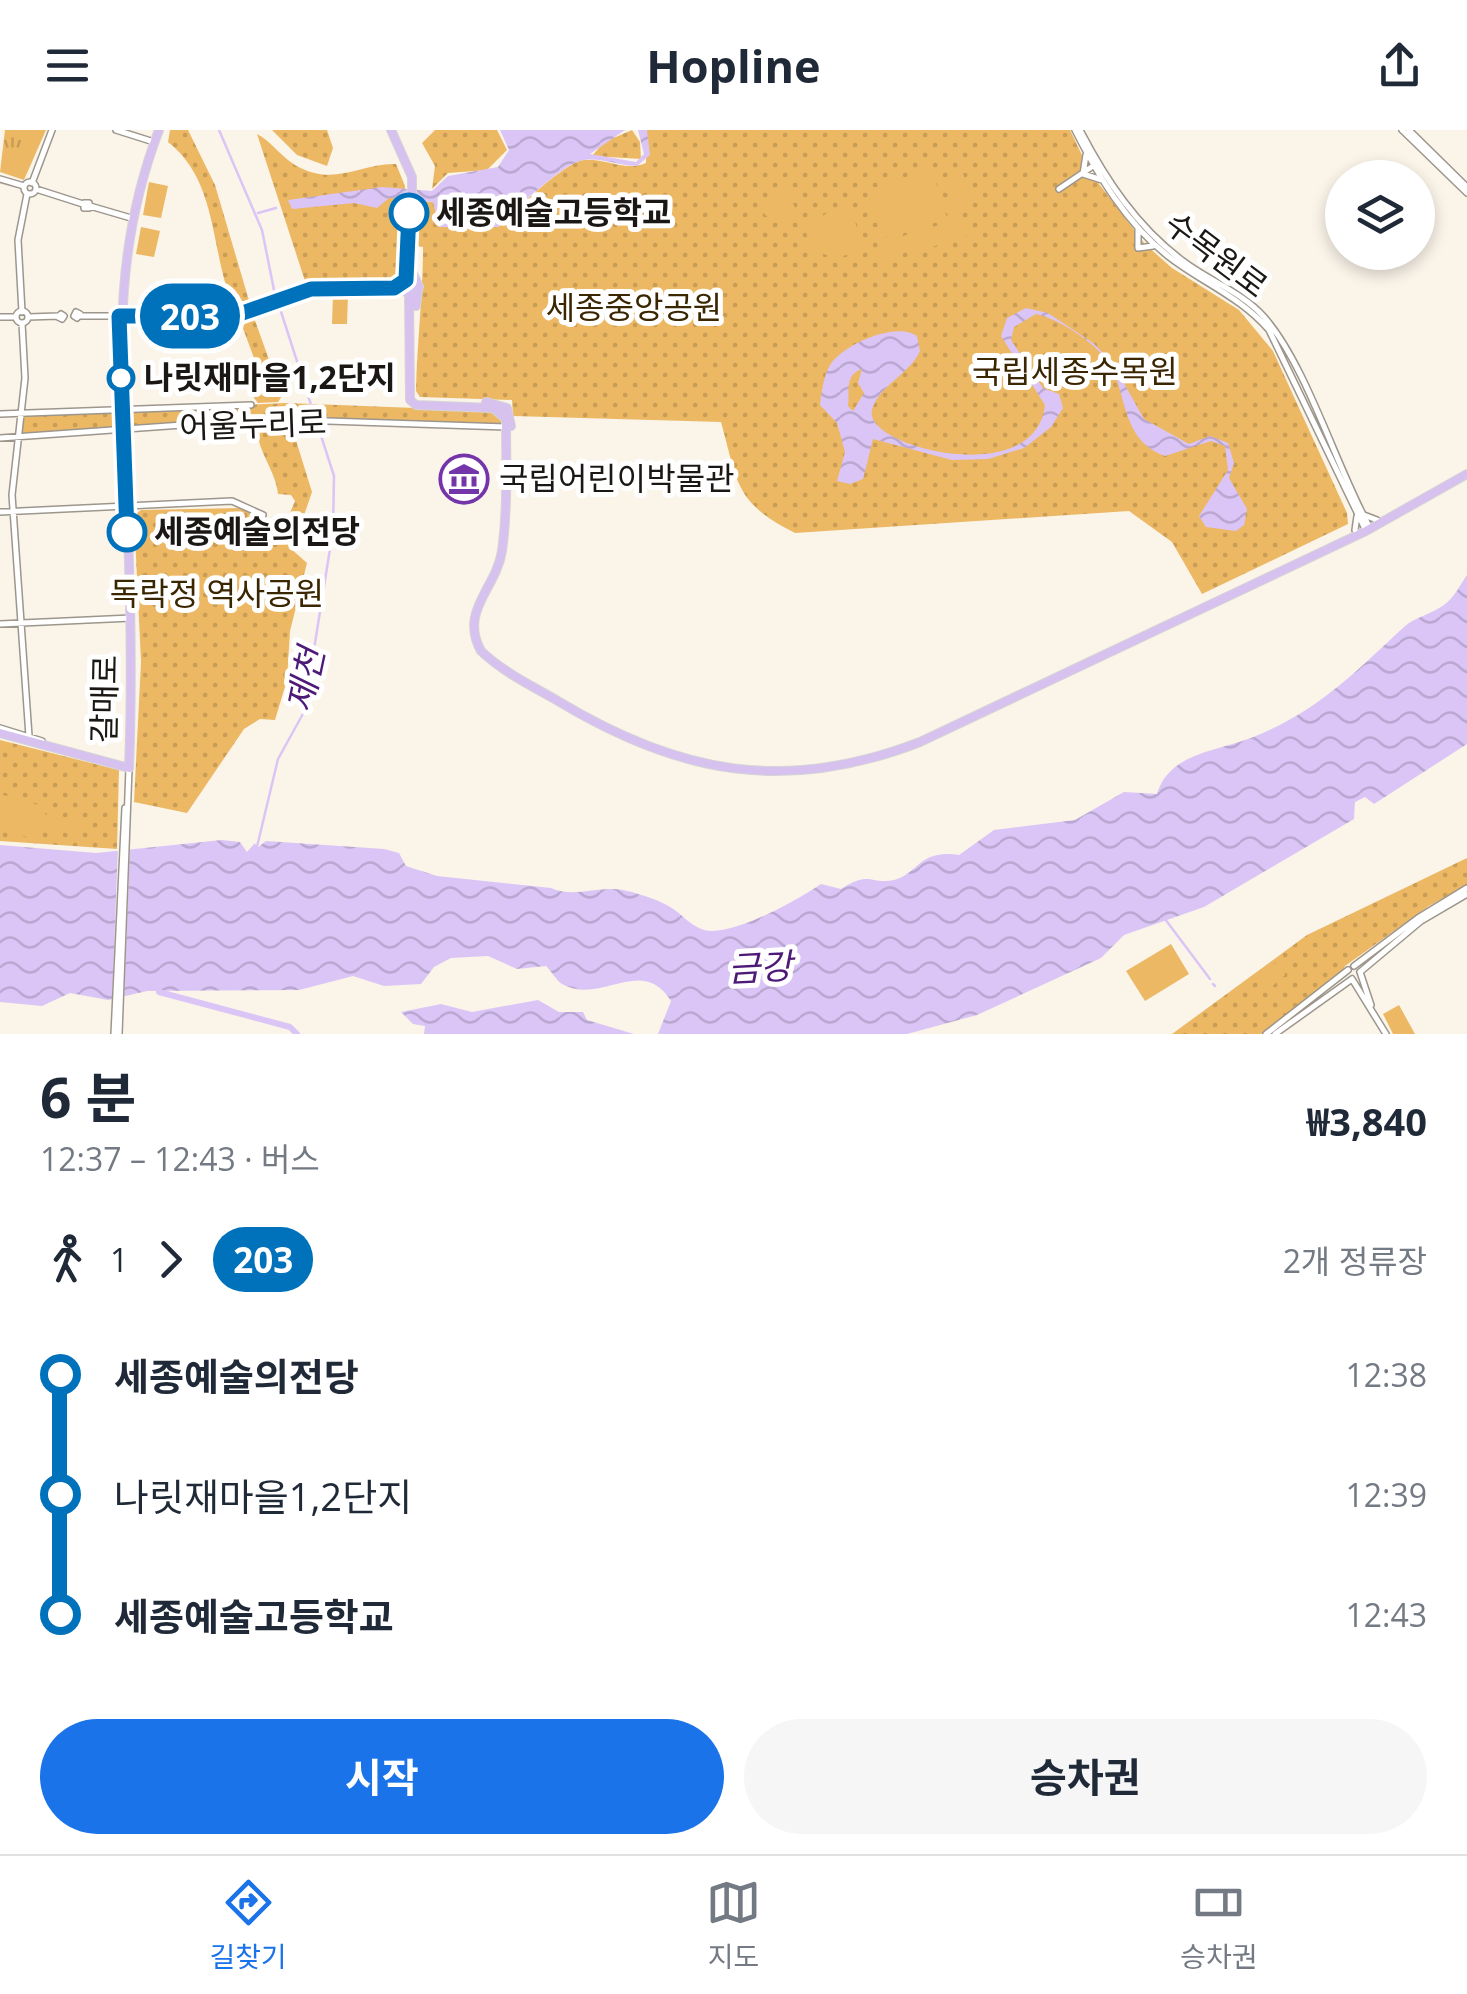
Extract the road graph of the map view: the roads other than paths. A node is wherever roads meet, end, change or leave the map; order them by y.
1 (52, 130) edge
2 (122, 130) edge
3 (159, 130) edge
4 (389, 130) edge
5 (1078, 130) edge
6 (1406, 130) edge
7 (154, 142) junction
8 (1084, 147) junction
9 (1096, 164) junction
10 (1083, 174) junction
11 (0, 178) edge
12 (1104, 182) junction
13 (34, 186) junction
14 (1059, 189) dead end
15 (25, 190) junction
16 (1467, 190) edge
17 (411, 203) junction
18 (131, 218) junction
19 (1135, 223) junction
20 (1160, 250) junction
21 (408, 253) junction
22 (412, 287) junction
23 (396, 288) junction
24 (411, 304) junction
25 (22, 315) junction
26 (119, 316) junction
27 (0, 317) edge
28 (251, 405) dead end
29 (122, 407) junction
30 (20, 413) junction
31 (0, 414) edge
32 (506, 427) junction
33 (123, 431) junction
34 (18, 437) junction
35 (0, 438) edge
36 (1467, 471) edge
37 (126, 506) junction
38 (0, 512) edge
39 (13, 512) junction
40 (1359, 513) junction
41 (263, 515) dead end
42 (1366, 527) junction
43 (131, 618) junction
44 (20, 623) junction
45 (0, 624) edge
46 (475, 628) junction
47 (0, 732) edge
48 (28, 736) junction
49 (50, 746) junction
50 (129, 765) junction
51 (1467, 891) edge
52 (1351, 968) junction
53 (1360, 973) junction
54 (1352, 979) junction
55 (1371, 1005) junction
56 (117, 1034) edge
57 (1266, 1034) edge
58 (1275, 1034) edge
59 (1386, 1034) edge

1 - 13 street
2 - 7 street
3 - 7 main road, 갈매로
4 - 17 main road
5 - 8 street, 수목원로
5 - 9 street, 수목원로
6 - 16 street
7 - 18 main road, 갈매로
8 - 9 street, 수목원로
8 - 10 street
9 - 10 street
9 - 12 street, 수목원로
9 - 40 street, 수목원로
10 - 12 street
10 - 14 street
11 - 15 street
12 - 19 street, 수목원로
13 - 15 street
13 - 18 street
15 - 25 street
17 - 21 main road
17 - 22 main road
18 - 26 main road, 갈매로
19 - 20 street, 수목원로
19 - 20 street
20 - 40 street, 수목원로
21 - 22 main road
21 - 23 main road
22 - 23 main road
22 - 24 main road
22 - 46 main road
23 - 24 main road
23 - 26 street
24 - 32 main road
25 - 26 street
25 - 27 street
25 - 30 street
26 - 29 main road, 갈매로
28 - 29 street, 어울누리로
29 - 30 street, 어울누리로
29 - 33 main road, 갈매로
30 - 31 street, 어울누리로
30 - 34 street
32 - 33 street, 어울누리로
32 - 46 main road
33 - 34 street, 어울누리로
33 - 37 main road, 갈매로
34 - 35 street, 어울누리로
34 - 39 street
36 - 42 main road
37 - 39 street
37 - 41 street
37 - 43 main road, 갈매로
38 - 39 street
39 - 44 street
40 - 42 street
40 - 42 street, 수목원로
42 - 46 main road
43 - 44 street
43 - 50 main road, 갈매로
44 - 45 street
44 - 48 street
47 - 48 street
47 - 49 main road
48 - 49 street
49 - 50 main road
50 - 56 street, 갈매로
51 - 52 street
51 - 53 street
52 - 53 street
52 - 54 street
52 - 57 street
53 - 54 street
53 - 55 street
54 - 55 street
54 - 58 street
55 - 59 street

